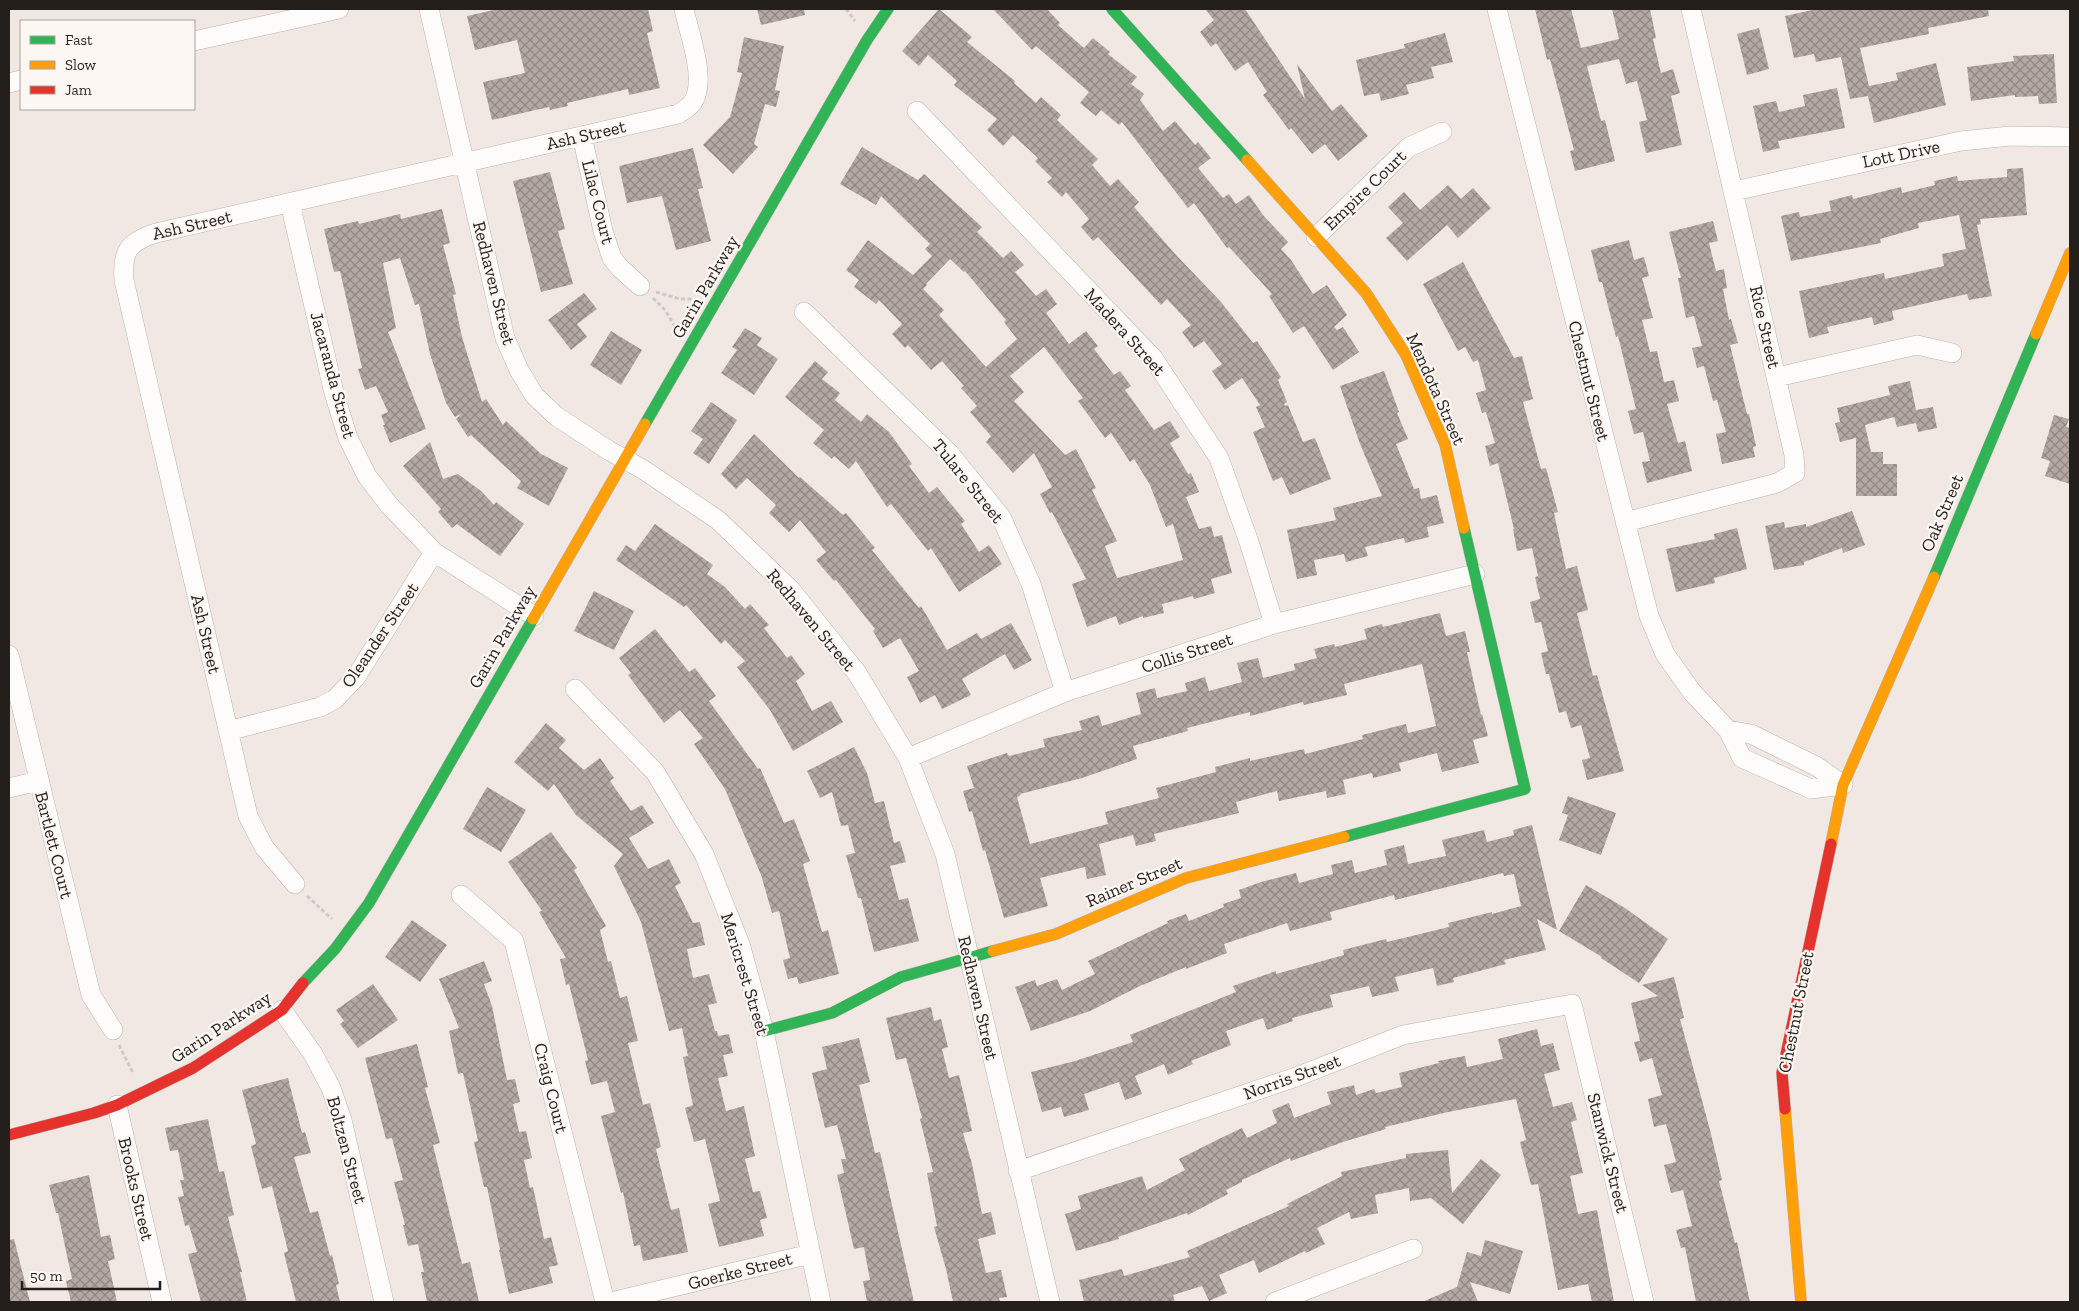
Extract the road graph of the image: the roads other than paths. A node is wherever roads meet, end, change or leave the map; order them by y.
1 (339, 9) edge
2 (429, 9) edge
3 (684, 9) edge
4 (888, 9) edge
5 (1497, 9) edge
6 (1691, 9) edge
7 (1119, 11) edge
8 (195, 41) edge
9 (917, 111) dead end
10 (1442, 132) dead end
11 (582, 136) junction
12 (2070, 137) edge
13 (464, 163) junction
14 (1734, 191) junction
15 (290, 202) junction
16 (1316, 237) junction
17 (2070, 253) edge
18 (640, 287) road end
19 (804, 312) dead end
20 (1952, 353) dead end
21 (1776, 377) junction
22 (626, 460) junction
23 (1625, 522) junction
24 (434, 552) junction
25 (1475, 574) junction
26 (534, 616) junction
27 (1274, 624) junction
28 (9, 655) edge
29 (575, 689) dead end
30 (1065, 692) junction
31 (228, 731) junction
32 (908, 758) junction
33 (38, 781) junction
34 (1843, 785) junction
35 (9, 788) edge
36 (1525, 789) joint
37 (295, 884) road end
38 (461, 895) dead end
39 (968, 958) junction
40 (1572, 1004) joint
41 (282, 1010) junction
42 (113, 1030) road end
43 (764, 1031) junction
44 (117, 1105) junction
45 (9, 1135) edge
46 (1018, 1172) junction
47 (1413, 1249) dead end
48 (810, 1254) junction
49 (162, 1302) edge
50 (384, 1302) edge
51 (605, 1302) edge
52 (611, 1302) edge
53 (821, 1302) edge
54 (1050, 1302) edge
55 (1275, 1302) edge
56 (1644, 1302) edge
57 (1801, 1302) edge

1 - 8 street
2 - 13 street, Redhaven Street
3 - 11 street, Ash Street
4 - 22 street, Garin Parkway
5 - 23 street, Chestnut Street
6 - 14 street, Rice Street
7 - 16 street, Mendota Street
9 - 27 street, Madera Street
10 - 16 street, Empire Court
11 - 13 street, Ash Street
11 - 18 street, Lilac Court
12 - 14 street, Lott Drive
13 - 15 street, Ash Street
13 - 22 street, Redhaven Street
14 - 21 street, Rice Street
15 - 24 street, Jacaranda Street
15 - 31 street, Ash Street
16 - 25 street, Mendota Street
17 - 34 street, Oak Street
19 - 30 street, Tulare Street
20 - 21 street
21 - 23 street, Rice Street
22 - 26 street, Garin Parkway
22 - 32 street, Redhaven Street
23 - 34 street, Chestnut Street
24 - 26 street, Jacaranda Street
24 - 31 street, Oleander Street
25 - 27 street, Collis Street
25 - 36 street, Mendota Street
26 - 41 street, Garin Parkway
27 - 30 street, Collis Street
28 - 33 street, Bartlett Court
29 - 43 street, Mericrest Street
30 - 32 street, Collis Street
31 - 37 street, Ash Street
32 - 39 street, Redhaven Street
33 - 35 street
33 - 42 street, Bartlett Court
34 - 57 street, Chestnut Street
36 - 39 street, Rainer Street
38 - 51 street, Craig Court
39 - 43 street, Rainer Street
39 - 46 street, Redhaven Street
40 - 46 street, Norris Street
40 - 56 street, Stanwick Street
41 - 44 street, Garin Parkway
41 - 50 street, Boltzen Street
43 - 48 street, Mericrest Street
44 - 45 street, Garin Parkway
44 - 49 street, Brooks Street
46 - 54 street, Redhaven Street
47 - 55 street
48 - 52 street, Goerke Street
48 - 53 street, Mericrest Street

